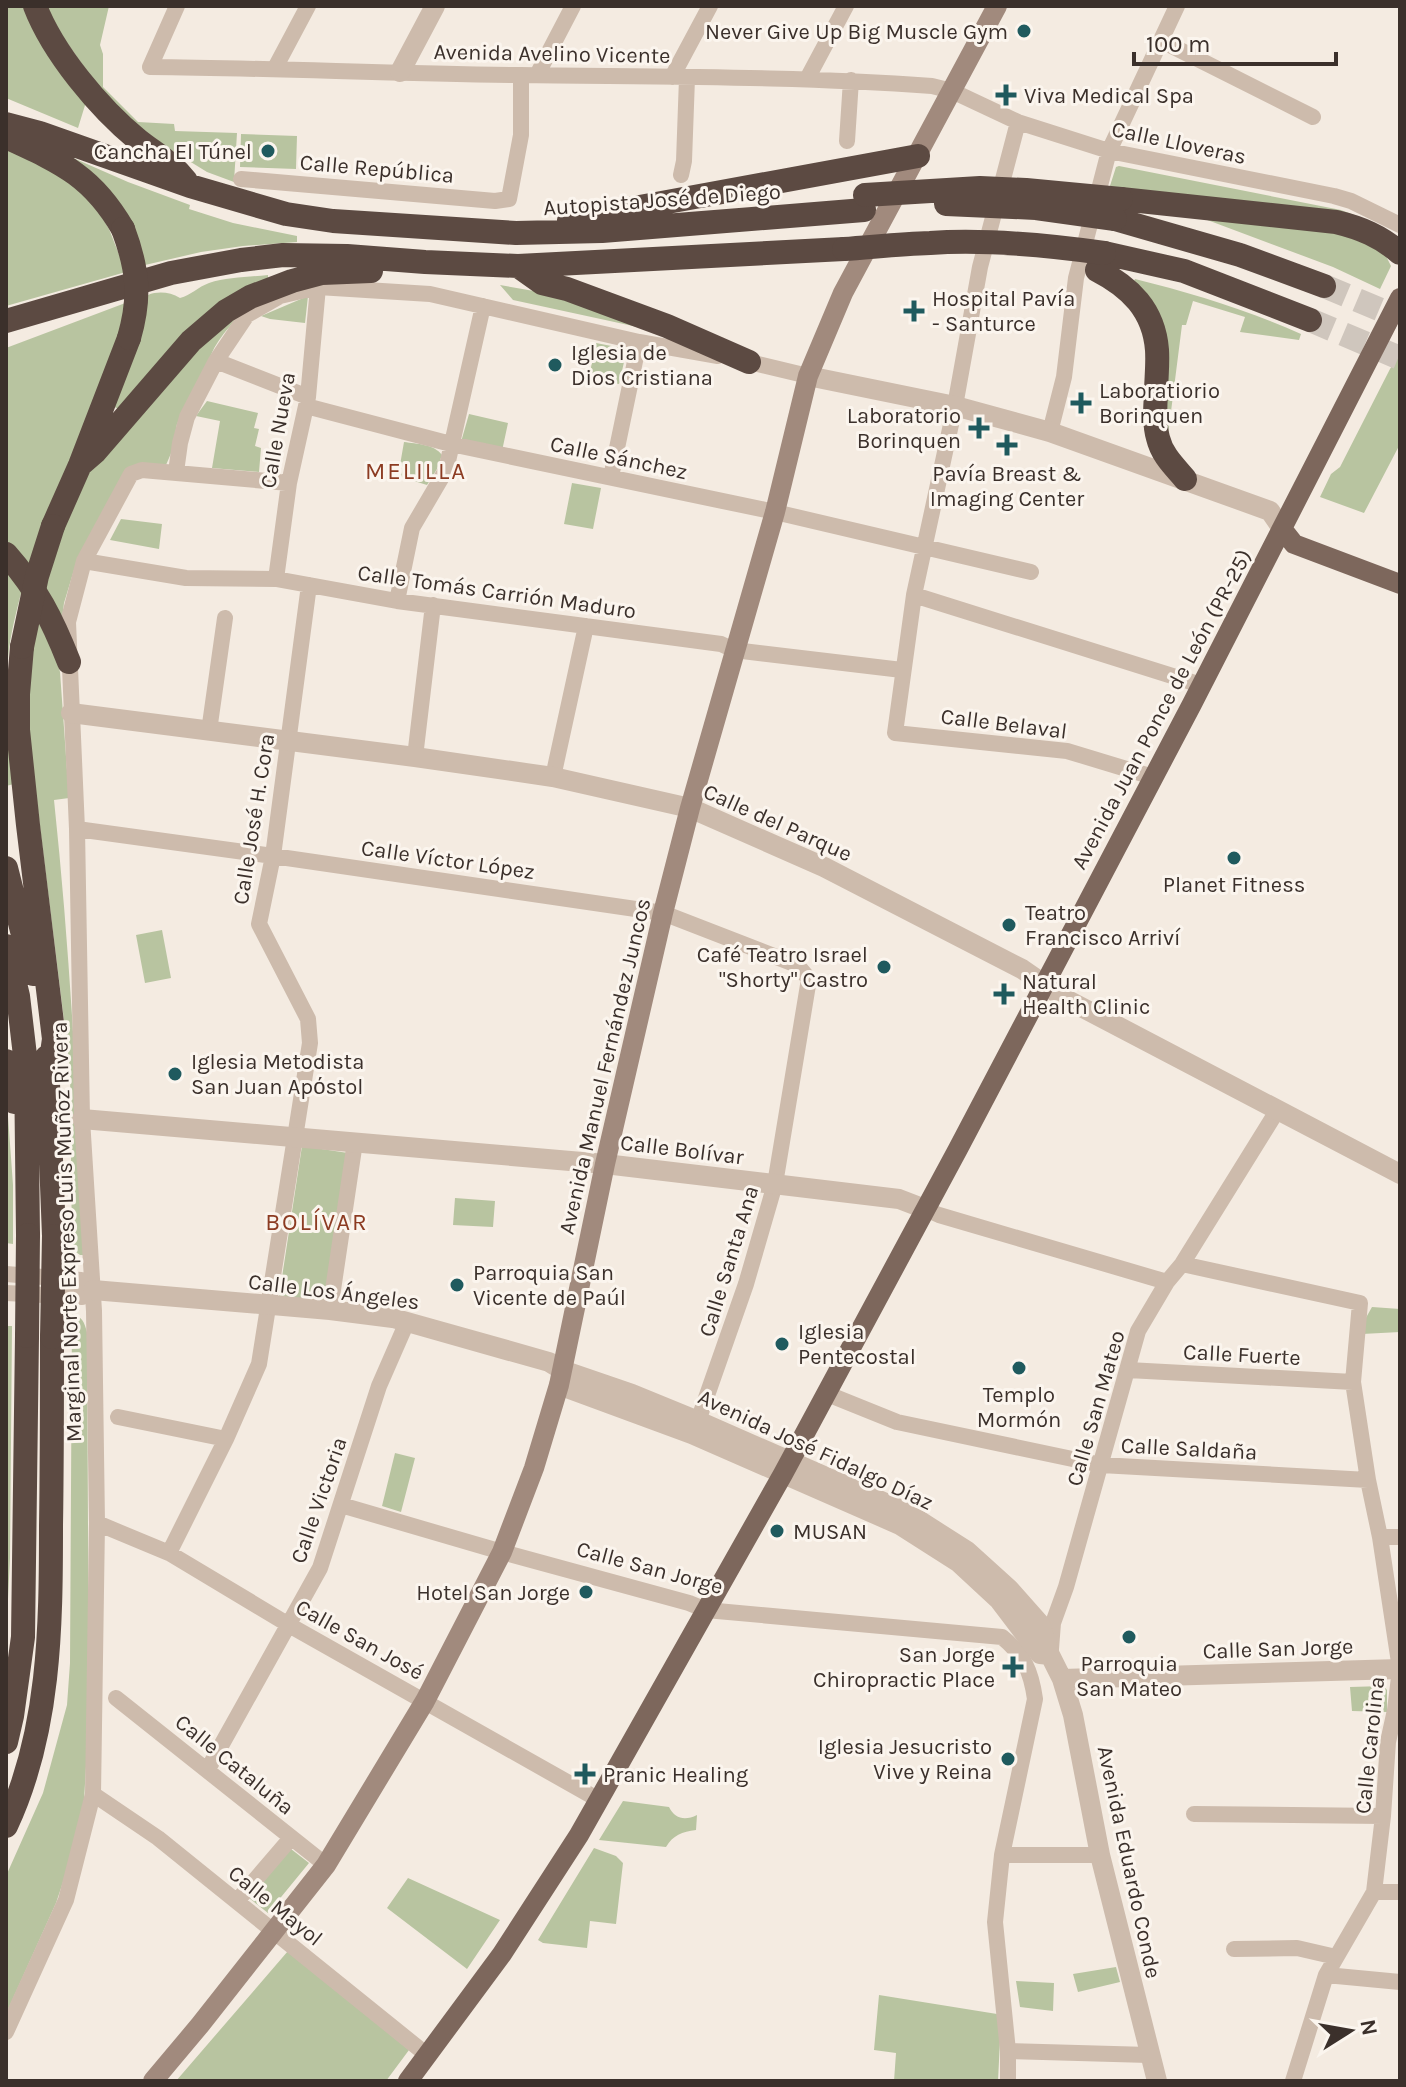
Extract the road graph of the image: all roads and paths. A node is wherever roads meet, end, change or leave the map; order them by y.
1 (35, 6) edge
2 (177, 6) edge
3 (308, 6) edge
4 (435, 6) edge
5 (573, 6) edge
6 (710, 6) edge
7 (846, 6) edge
8 (997, 6) edge
9 (1177, 6) edge
10 (1160, 40) junction
11 (275, 68) junction
12 (400, 72) junction
13 (529, 75) junction
14 (679, 77) junction
15 (807, 79) junction
16 (851, 80) junction
17 (952, 91) junction
18 (1313, 117) dead end
19 (1018, 122) junction
20 (6, 124) edge
21 (6, 137) edge
22 (847, 141) dead end
23 (39, 142) junction
24 (1109, 151) junction
25 (918, 156) junction
26 (681, 175) dead end
27 (241, 179) dead end
28 (190, 186) junction
29 (1118, 209) junction
30 (1400, 225) edge
31 (516, 233) junction
32 (1400, 253) edge
33 (425, 262) junction
34 (1100, 262) junction
35 (518, 266) junction
36 (1324, 286) tunnel mouth
37 (318, 287) junction
38 (1400, 298) edge
39 (483, 306) junction
40 (1310, 320) tunnel mouth
41 (6, 321) edge
42 (639, 342) junction
43 (216, 361) junction
44 (749, 362) junction
45 (808, 376) junction
46 (307, 402) junction
47 (955, 406) junction
48 (1050, 432) junction
49 (451, 444) junction
50 (80, 465) junction
51 (176, 472) junction
52 (611, 477) junction
53 (1185, 479) junction
54 (289, 483) junction
55 (775, 512) junction
56 (1283, 530) junction
57 (925, 547) junction
58 (6, 554) edge
59 (84, 561) junction
60 (1031, 572) dead end
61 (276, 579) junction
62 (1400, 584) edge
63 (309, 585) junction
64 (914, 595) junction
65 (397, 601) junction
66 (433, 605) junction
67 (225, 618) dead end
68 (586, 626) junction
69 (734, 650) junction
70 (69, 662) junction
71 (902, 670) junction
72 (1201, 685) junction
73 (71, 713) junction
74 (209, 731) junction
75 (287, 740) junction
76 (415, 757) junction
77 (553, 777) junction
78 (1153, 777) junction
79 (690, 808) junction
80 (77, 829) junction
81 (273, 856) junction
82 (6, 868) edge
83 (663, 913) junction
84 (6, 946) edge
85 (803, 971) joint
86 (1043, 985) junction
87 (6, 1061) edge
88 (49, 1074) junction
89 (1277, 1111) junction
90 (82, 1119) junction
91 (296, 1137) junction
92 (355, 1142) junction
93 (28, 1151) junction
94 (605, 1164) junction
95 (1400, 1174) edge
96 (775, 1184) junction
97 (925, 1209) junction
98 (1182, 1264) junction
99 (6, 1274) edge
100 (1167, 1282) junction
101 (93, 1290) junction
102 (6, 1293) edge
103 (267, 1305) junction
104 (330, 1310) junction
105 (407, 1322) junction
106 (1128, 1370) junction
107 (560, 1378) junction
108 (1353, 1382) junction
109 (825, 1393) junction
110 (118, 1417) dead end
111 (698, 1421) junction
112 (226, 1439) junction
113 (1101, 1465) junction
114 (786, 1467) junction
115 (1368, 1480) junction
116 (341, 1505) junction
117 (97, 1523) junction
118 (1380, 1537) junction
119 (1400, 1537) edge
120 (502, 1552) junction
121 (169, 1553) junction
122 (706, 1610) junction
123 (289, 1625) junction
124 (1050, 1655) junction
125 (1400, 1669) edge
126 (1062, 1679) junction
127 (116, 1698) dead end
128 (425, 1701) junction
129 (6, 1742) edge
130 (208, 1769) junction
131 (93, 1794) junction
132 (599, 1800) junction
133 (1194, 1814) dead end
134 (1382, 1822) junction
135 (6, 1826) edge
136 (1400, 1830) edge
137 (291, 1838) junction
138 (1002, 1855) junction
139 (1100, 1855) junction
140 (326, 1865) junction
141 (1374, 1892) junction
142 (1400, 1892) edge
143 (237, 1901) junction
144 (273, 1931) junction
145 (1234, 1949) dead end
146 (1336, 1957) junction
147 (1326, 1975) junction
148 (1400, 1982) edge
149 (6, 2032) edge
150 (1008, 2051) junction
151 (427, 2055) junction
152 (1149, 2055) junction
153 (153, 2081) edge
154 (408, 2081) edge
155 (1008, 2081) edge
156 (1157, 2081) edge
157 (1293, 2081) edge

1 - 28 highway
2 - 11 street, Avenida Avelino Vicente
3 - 11 street
4 - 12 street
5 - 13 street
6 - 14 street
7 - 15 street
8 - 17 main road, Avenida Manuel Fernández Juncos
9 - 10 street
10 - 18 street
10 - 24 street
11 - 12 street, Avenida Avelino Vicente
12 - 13 street, Avenida Avelino Vicente
13 - 14 street, Avenida Avelino Vicente
13 - 27 street, Calle República
14 - 15 street, Avenida Avelino Vicente
14 - 26 street
15 - 16 street, Avenida Avelino Vicente
16 - 17 street, Avenida Avelino Vicente
16 - 22 street
17 - 19 street, Calle Lloveras
17 - 25 main road, Avenida Manuel Fernández Juncos
19 - 24 street, Calle Lloveras
19 - 47 street
20 - 23 highway, Autopista José de Diego
21 - 23 highway
23 - 28 highway, Autopista José de Diego
23 - 50 highway, bridge
24 - 30 street, Calle Lloveras
24 - 48 street
25 - 31 highway
25 - 45 main road, Avenida Manuel Fernández Juncos
28 - 31 highway, Autopista José de Diego
29 - 31 highway, Autopista José de Diego, bridge
29 - 32 highway
29 - 36 highway, Autopista José de Diego
33 - 35 highway
33 - 41 highway
33 - 50 highway
34 - 35 highway, bridge
34 - 40 highway
34 - 53 highway
35 - 44 highway
37 - 39 street
37 - 43 street
37 - 46 street, Calle Nueva
38 - 56 main road, Avenida Juan Ponce de León (PR-25)
39 - 42 street
39 - 49 street
42 - 44 street
42 - 52 street
43 - 46 street, Calle Sánchez
43 - 51 street
44 - 45 street
45 - 47 street
45 - 55 main road, Avenida Manuel Fernández Juncos
46 - 49 street, Calle Sánchez
46 - 54 street, Calle Nueva
47 - 48 street
47 - 57 street
48 - 53 street
49 - 52 street, Calle Sánchez
49 - 65 street
50 - 88 highway, bridge
51 - 54 street
51 - 59 street, Marginal Norte Expreso Luis Muñoz Rivera
52 - 55 street, Calle Sánchez
53 - 56 street
54 - 61 street, Calle Nueva
55 - 57 street, Calle Sánchez
55 - 69 main road, Avenida Manuel Fernández Juncos
56 - 62 main road
56 - 72 main road, Avenida Juan Ponce de León (PR-25)
57 - 60 street, Calle Sánchez
57 - 64 street
58 - 70 highway
59 - 61 street, Calle Tomás Carrión Maduro
59 - 70 street, Marginal Norte Expreso Luis Muñoz Rivera
61 - 63 street, Calle Tomás Carrión Maduro
63 - 65 street, Calle Tomás Carrión Maduro
63 - 75 street, Calle José H. Cora
64 - 71 street
64 - 72 street
65 - 66 street, Calle Tomás Carrión Maduro
66 - 68 street, Calle Tomás Carrión Maduro
66 - 76 street
67 - 74 street
68 - 69 street, Calle Tomás Carrión Maduro
68 - 77 street
69 - 71 street, Calle Tomás Carrión Maduro
69 - 79 main road, Avenida Manuel Fernández Juncos
70 - 73 street, Marginal Norte Expreso Luis Muñoz Rivera
71 - 78 street, Calle Belaval
72 - 78 main road, Avenida Juan Ponce de León (PR-25)
73 - 74 street, Calle del Parque
73 - 80 street, Marginal Norte Expreso Luis Muñoz Rivera
74 - 75 street, Calle del Parque
75 - 76 street, Calle del Parque
75 - 81 street, Calle José H. Cora
76 - 77 street, Calle del Parque
77 - 79 street, Calle del Parque
78 - 86 main road, Avenida Juan Ponce de León (PR-25)
79 - 83 main road, Avenida Manuel Fernández Juncos
79 - 86 street, Calle del Parque
80 - 81 street, Calle Víctor López
80 - 90 street, Marginal Norte Expreso Luis Muñoz Rivera
81 - 83 street, Calle Víctor López
81 - 91 street, Calle José H. Cora
82 - 88 highway
83 - 85 street, Calle Víctor López
83 - 94 main road, Avenida Manuel Fernández Juncos
84 - 93 highway
85 - 96 street, Calle Santa Ana
86 - 89 street, Calle del Parque
86 - 97 main road, Avenida Juan Ponce de León (PR-25)
87 - 93 highway
88 - 135 highway, bridge
89 - 95 street, Calle del Parque
89 - 98 street, Calle San Mateo
90 - 91 street, Calle Bolívar
90 - 101 street, Marginal Norte Expreso Luis Muñoz Rivera
91 - 92 street, Calle Bolívar
91 - 103 street, Calle José H. Cora
92 - 94 street, Calle Bolívar
92 - 104 street
93 - 129 highway, bridge
94 - 96 street, Calle Bolívar
94 - 107 main road, Avenida Manuel Fernández Juncos
96 - 97 street, Calle Bolívar
96 - 111 street, Calle Santa Ana
97 - 100 street, Calle Bolívar
97 - 109 main road, Avenida Juan Ponce de León (PR-25)
98 - 100 street, Calle San Mateo
98 - 108 street, Calle Carolina
99 - 101 street, Calle Los Ángeles
100 - 106 street, Calle San Mateo
101 - 102 street, Calle Los Ángeles
101 - 103 street, Calle Los Ángeles
101 - 117 street, Marginal Norte Expreso Luis Muñoz Rivera
103 - 104 street, Calle Los Ángeles
103 - 112 street, Calle José H. Cora
104 - 105 street, Calle Los Ángeles
105 - 107 street, Calle Los Ángeles
105 - 116 street, Calle Victoria
106 - 108 street, Calle Fuerte
106 - 113 street, Calle San Mateo
107 - 111 street, Avenida José Fidalgo Díaz
107 - 114 street, Avenida José Fidalgo Díaz
107 - 120 main road, Avenida Manuel Fernández Juncos
108 - 115 street, Calle Carolina
109 - 113 street, Calle Saldaña
109 - 114 main road, Avenida Juan Ponce de León (PR-25)
110 - 112 street
111 - 114 street, Avenida José Fidalgo Díaz
112 - 121 street, Calle José H. Cora
113 - 115 street, Calle Saldaña
113 - 124 street, Calle San Mateo
114 - 122 main road
114 - 124 street, Avenida José Fidalgo Díaz
115 - 118 street, Calle Carolina
116 - 120 street, Calle San Jorge
116 - 123 street, Calle Victoria
117 - 121 street, Calle San José
117 - 131 street, Marginal Norte Expreso Luis Muñoz Rivera
118 - 119 street
118 - 125 street, Calle Carolina
120 - 122 street, Calle San Jorge
120 - 128 main road, Avenida Manuel Fernández Juncos
121 - 123 street, Calle San José
122 - 132 main road
122 - 138 street, Calle San Jorge
123 - 128 street, Calle San José
123 - 130 street, Calle Victoria
124 - 126 street, Avenida Eduardo Conde
125 - 126 street, Calle San Jorge
125 - 134 street, Calle Carolina
126 - 139 street, Avenida Eduardo Conde
127 - 130 street, Calle Cataluña
128 - 132 street, Calle San José
128 - 140 main road, Avenida Manuel Fernández Juncos
130 - 137 street, Calle Cataluña
131 - 143 street, Calle Mayol
131 - 149 street, Marginal Norte Expreso Luis Muñoz Rivera
132 - 151 main road
133 - 134 street
134 - 136 street
134 - 141 street, Calle Carolina
137 - 140 street, Calle Cataluña
137 - 143 street
138 - 139 street
138 - 150 street
139 - 152 street, Avenida Eduardo Conde
140 - 144 main road, Avenida Manuel Fernández Juncos
141 - 142 street
141 - 146 street, Calle Carolina
143 - 144 street, Calle Mayol
144 - 151 street, Calle Mayol
144 - 153 main road, Avenida Manuel Fernández Juncos
145 - 146 street
146 - 147 street, Calle Carolina
147 - 148 street
147 - 157 street, Calle Carolina
150 - 152 street
150 - 155 street
151 - 154 main road
152 - 156 street, Avenida Eduardo Conde

